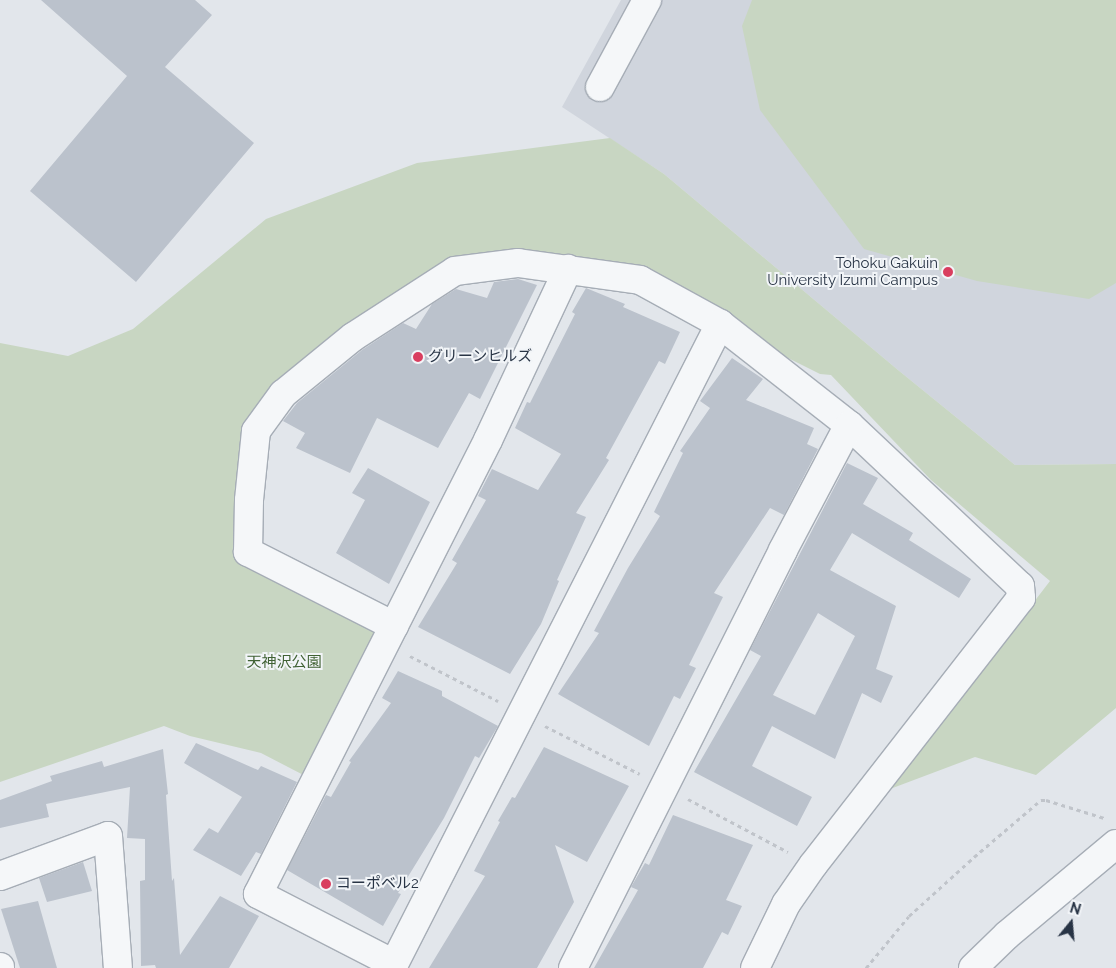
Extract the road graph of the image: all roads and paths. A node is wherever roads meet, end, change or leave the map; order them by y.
1 (647, 0) edge
2 (600, 87) dead end
3 (568, 269) junction
4 (720, 324) junction
5 (850, 425) junction
6 (389, 634) junction
7 (522, 714) junction
8 (664, 787) junction
9 (1112, 832) edge
10 (813, 865) junction
11 (0, 876) edge
12 (393, 966) edge
13 (118, 968) edge
14 (573, 968) edge
15 (755, 968) edge
16 (866, 968) edge
17 (973, 968) edge

1 - 2 street
3 - 4 street
3 - 6 street
3 - 6 street
4 - 5 street
4 - 7 street
5 - 8 street
5 - 10 street
6 - 7 path
6 - 12 street
7 - 8 path
7 - 12 street
8 - 10 path
8 - 14 street
9 - 16 path
9 - 17 street
10 - 15 street
11 - 13 street

